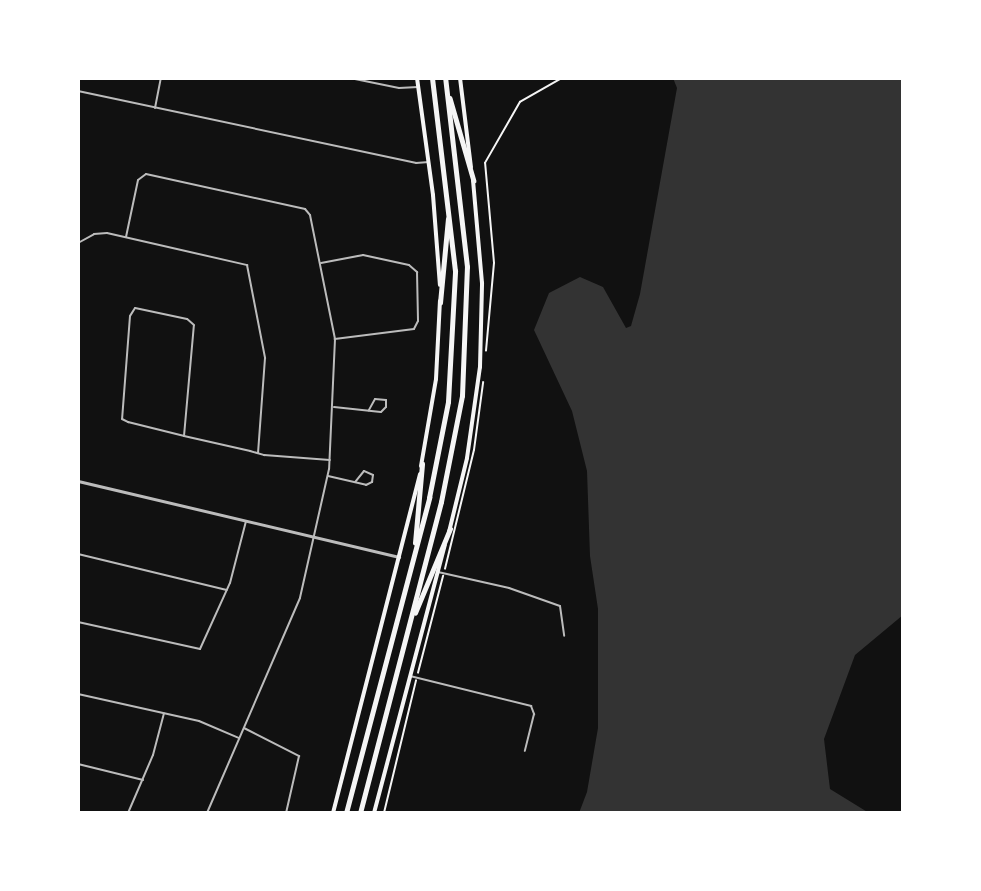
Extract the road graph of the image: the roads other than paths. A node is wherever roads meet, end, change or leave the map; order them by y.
1 (161, 78) edge
2 (350, 78) edge
3 (417, 78) edge
4 (432, 78) edge
5 (460, 78) edge
6 (445, 79) edge
7 (418, 87) junction
8 (78, 91) edge
9 (154, 108) junction
10 (429, 162) junction
11 (474, 181) junction
12 (450, 210) junction
13 (126, 237) junction
14 (78, 243) edge
15 (321, 263) junction
16 (440, 303) junction
17 (335, 339) junction
18 (334, 407) junction
19 (369, 410) junction
20 (184, 436) junction
21 (258, 453) junction
22 (330, 460) junction
23 (422, 464) junction
24 (328, 476) junction
25 (78, 481) edge
26 (355, 482) junction
27 (246, 521) junction
28 (450, 529) junction
29 (314, 537) junction
30 (78, 554) edge
31 (399, 557) junction
32 (414, 557) junction
33 (438, 572) junction
34 (227, 590) junction
35 (78, 622) edge
36 (408, 629) junction
37 (564, 636) dead end
38 (410, 676) junction
39 (78, 694) edge
40 (164, 713) junction
41 (244, 728) junction
42 (239, 738) junction
43 (525, 751) dead end
44 (78, 764) edge
45 (142, 780) junction
46 (128, 813) edge
47 (207, 813) edge
48 (286, 813) edge
49 (333, 813) edge
50 (346, 813) edge
51 (360, 813) edge
52 (374, 813) edge

1 - 9 street
2 - 7 street
3 - 7 main road
4 - 12 highway
5 - 11 main road
6 - 11 highway
6 - 36 highway
7 - 10 main road
8 - 9 street
9 - 10 street
10 - 16 main road
11 - 28 main road
12 - 16 highway
12 - 32 highway
13 - 14 street
13 - 15 street
13 - 21 street
15 - 17 street
15 - 17 street
16 - 23 main road
17 - 18 street
18 - 19 street
18 - 22 street
19 - 19 street
20 - 20 street
20 - 21 street
21 - 22 street
22 - 24 street
23 - 31 main road
23 - 32 highway
24 - 26 street
24 - 29 street
25 - 27 street
26 - 26 street
27 - 29 street
27 - 34 street
28 - 33 main road
28 - 36 highway
29 - 31 street
29 - 41 street
30 - 34 street
31 - 49 main road
32 - 50 highway
33 - 37 street
33 - 38 main road
34 - 35 street
36 - 51 highway
38 - 43 street
38 - 52 main road
39 - 40 street
40 - 42 street
40 - 45 street
41 - 42 street
41 - 48 street
42 - 47 street
44 - 45 street
45 - 46 street

